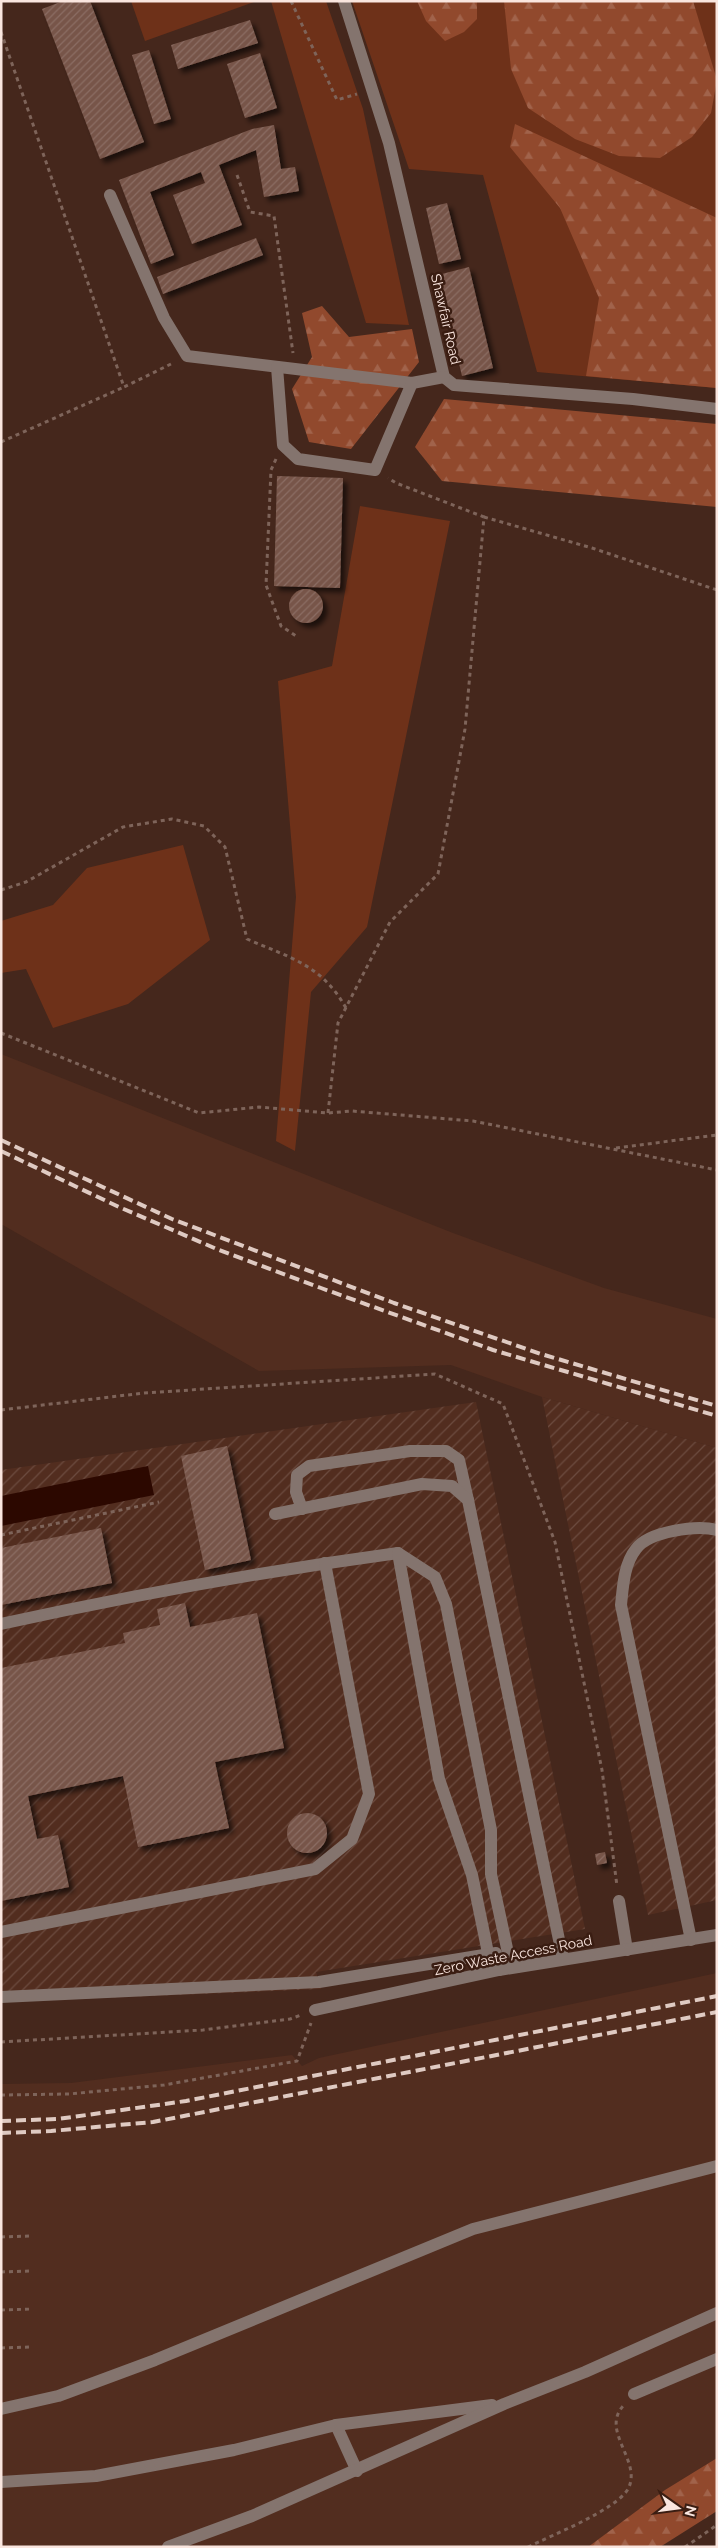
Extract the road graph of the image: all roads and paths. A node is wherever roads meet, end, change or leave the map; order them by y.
1 (291, 1) edge
2 (344, 1) edge
3 (1, 32) edge
4 (372, 90) junction
5 (237, 175) dead end
6 (110, 194) dead end
7 (187, 356) junction
8 (277, 366) junction
9 (295, 369) junction
10 (444, 377) junction
11 (412, 383) junction
12 (124, 387) junction
13 (717, 409) edge
14 (1, 442) edge
15 (283, 445) junction
16 (375, 470) junction
17 (484, 517) junction
18 (717, 590) edge
19 (296, 636) dead end
20 (1, 890) edge
21 (346, 1008) junction
22 (1, 1033) edge
23 (328, 1113) junction
24 (717, 1134) edge
25 (613, 1148) junction
26 (717, 1170) edge
27 (144, 1393) dead end
28 (1, 1410) edge
29 (468, 1500) junction
30 (159, 1502) dead end
31 (302, 1509) junction
32 (274, 1514) dead end
33 (717, 1530) edge
34 (1, 1535) edge
35 (398, 1553) junction
36 (324, 1563) junction
37 (1, 1624) edge
38 (602, 1770) dead end
39 (619, 1901) joint
40 (1, 1932) edge
41 (717, 1935) edge
42 (690, 1940) junction
43 (628, 1950) junction
44 (488, 1953) junction
45 (508, 1953) junction
46 (563, 1959) junction
47 (517, 1967) junction
48 (499, 1970) junction
49 (1, 1998) edge
50 (316, 2010) junction
51 (1, 2042) edge
52 (1, 2095) edge
53 (717, 2166) edge
54 (29, 2236) dead end
55 (1, 2237) edge
56 (30, 2271) dead end
57 (1, 2272) edge
58 (33, 2309) dead end
59 (1, 2310) edge
60 (717, 2313) edge
61 (30, 2347) dead end
62 (1, 2348) edge
63 (717, 2359) edge
64 (634, 2394) joint
65 (504, 2404) junction
66 (1, 2409) edge
67 (336, 2425) junction
68 (357, 2471) junction
69 (1, 2482) edge
70 (717, 2525) edge
71 (168, 2547) edge
72 (528, 2547) edge
73 (685, 2547) edge

1 - 4 path
2 - 4 street, Shawfair Road
3 - 12 path
4 - 10 street, Shawfair Road
5 - 9 path
6 - 7 street
7 - 8 street
7 - 12 path
8 - 9 street
8 - 15 street
9 - 11 street
10 - 11 street
10 - 13 street, Shawfair Road
11 - 16 street
12 - 14 path
15 - 16 street
15 - 19 path
16 - 17 path
17 - 18 path
17 - 21 path
20 - 21 path
21 - 23 path
22 - 23 path
23 - 25 path
24 - 25 path
25 - 26 path
27 - 28 path
29 - 31 street
29 - 31 street
29 - 46 street
30 - 34 path
31 - 32 street
33 - 42 street
35 - 36 street
35 - 44 street
35 - 45 street
36 - 37 street
36 - 40 street
38 - 39 path
39 - 43 street
41 - 42 street, Zero Waste Access Road
42 - 43 street, Zero Waste Access Road
43 - 46 street, Zero Waste Access Road
44 - 45 street
44 - 48 street
44 - 49 street
45 - 47 street
46 - 47 street, Zero Waste Access Road
47 - 48 street, Zero Waste Access Road
48 - 50 street, Zero Waste Access Road
50 - 51 path
50 - 52 path
53 - 66 street
54 - 55 path
56 - 57 path
58 - 59 path
60 - 65 street
61 - 62 path
63 - 64 street
64 - 72 path
65 - 67 street
65 - 68 street
67 - 68 street
67 - 69 street
68 - 71 street
70 - 73 path

